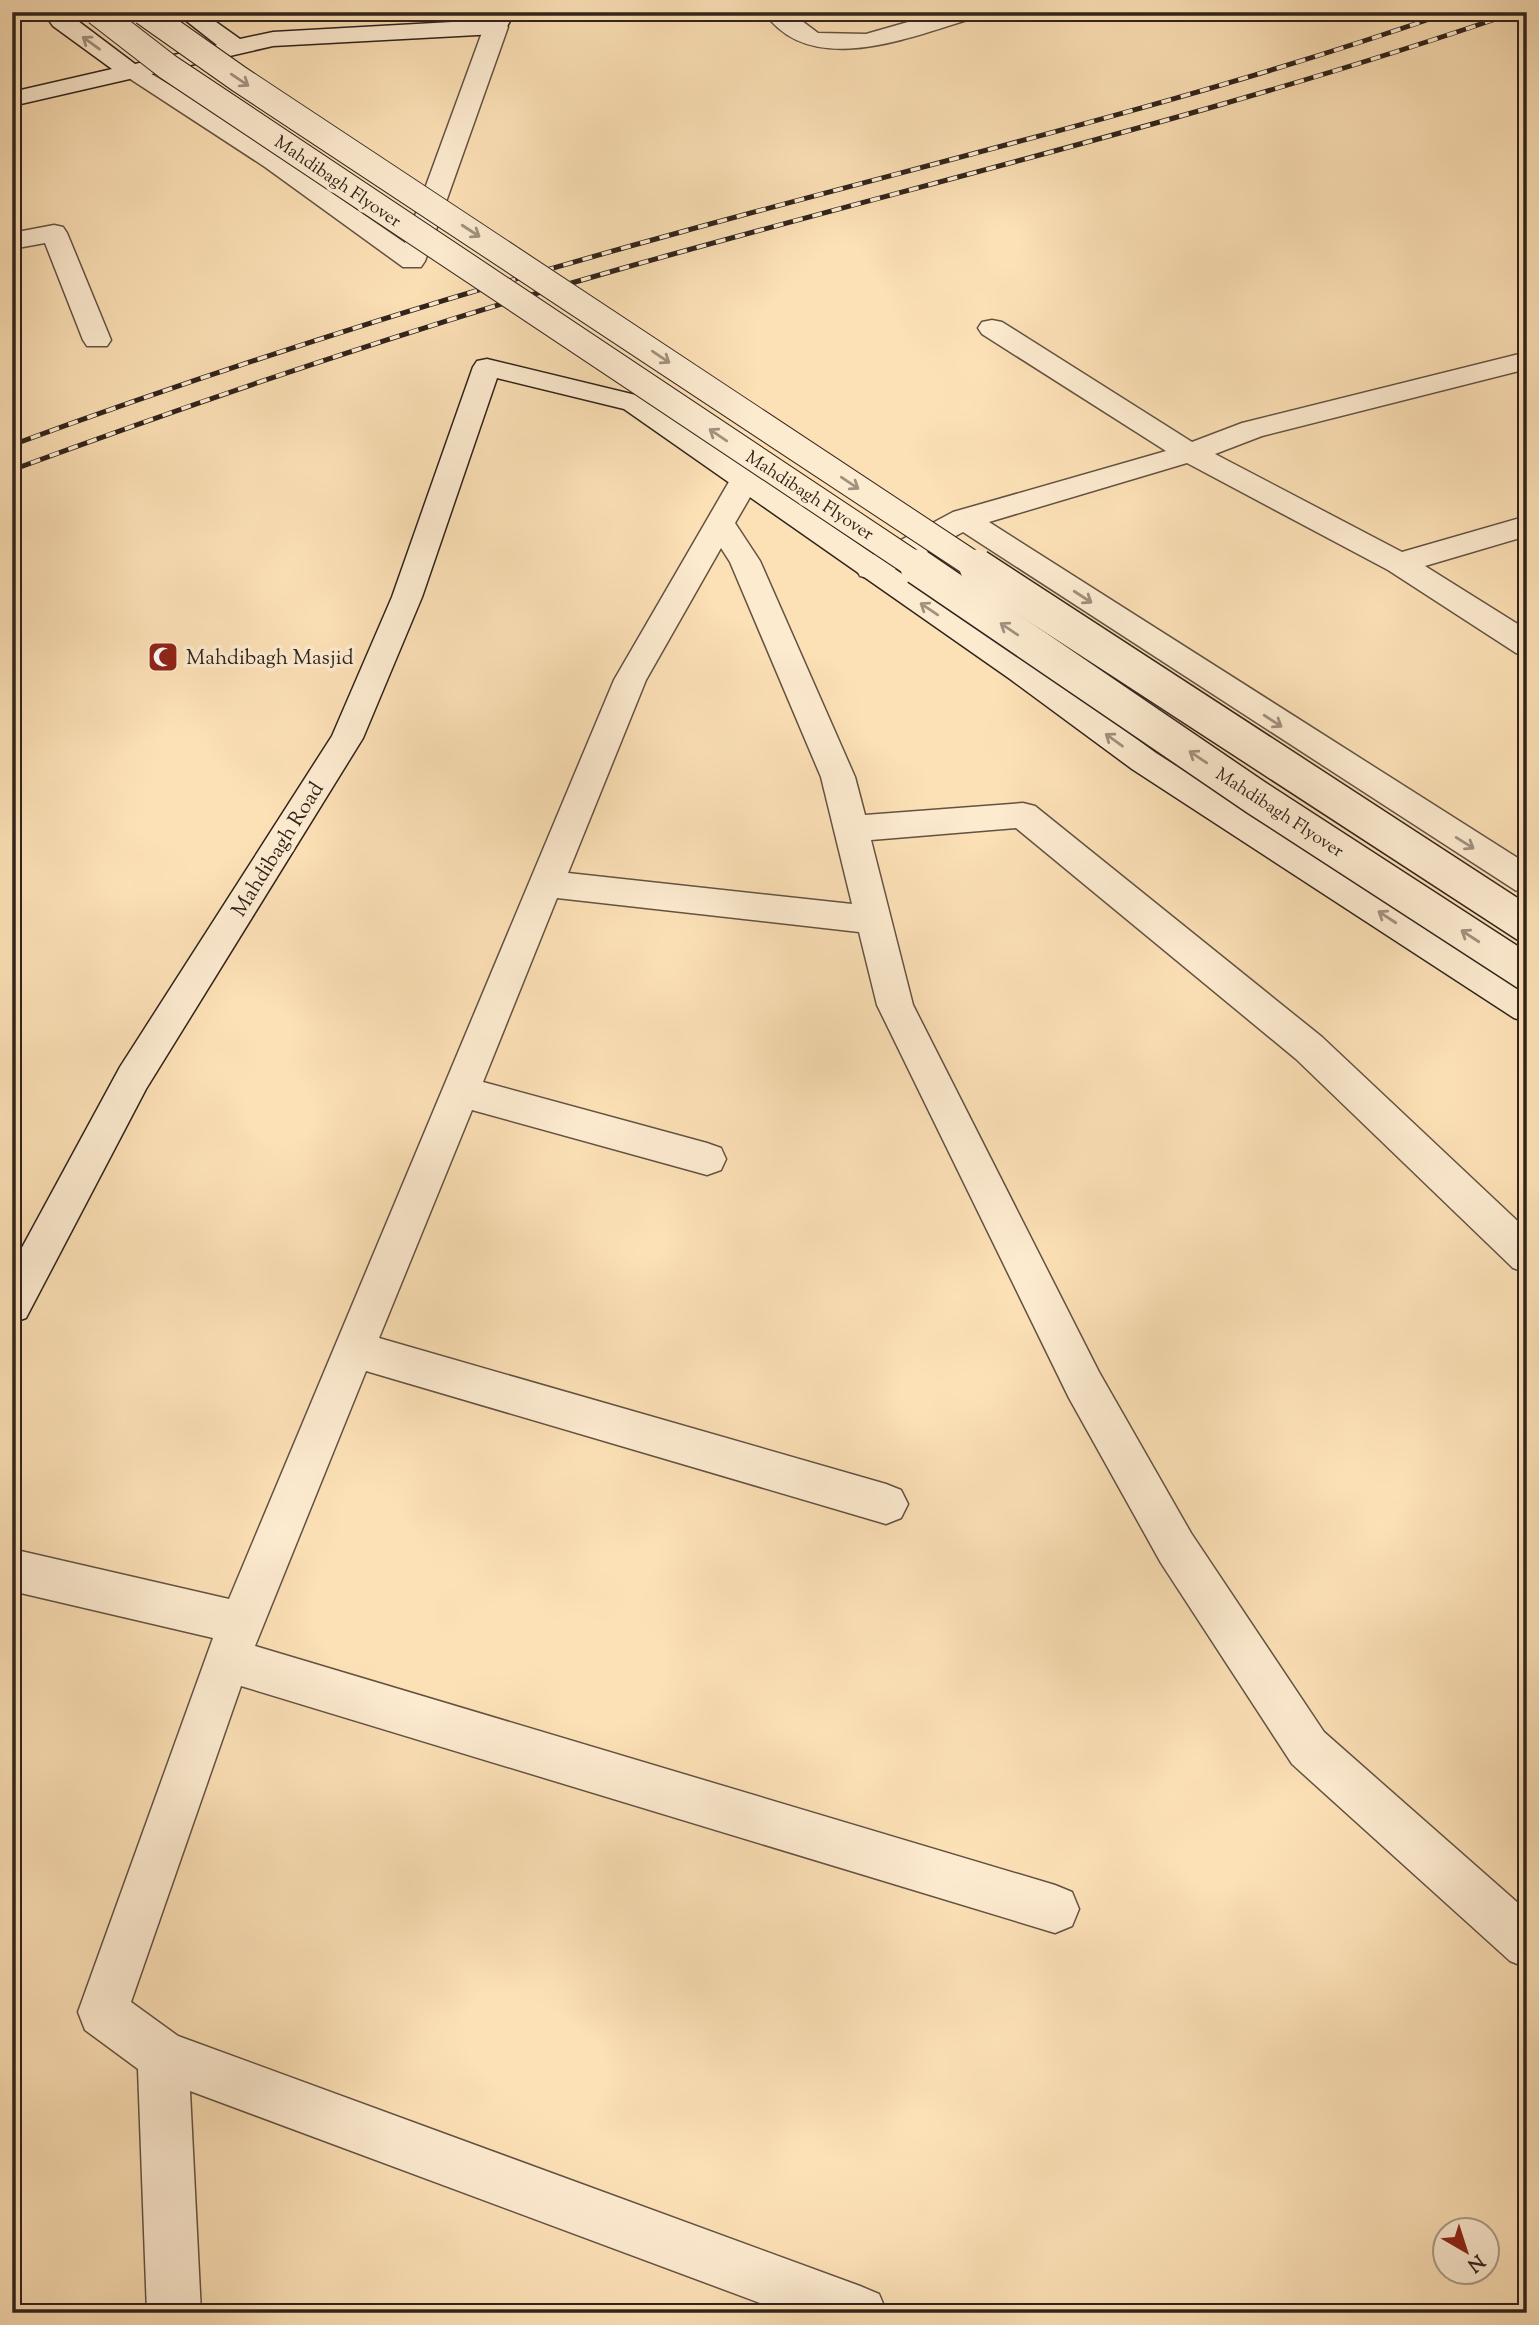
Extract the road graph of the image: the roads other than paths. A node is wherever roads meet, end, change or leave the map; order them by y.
1 (54, 12) edge
2 (97, 12) edge
3 (144, 12) edge
4 (186, 12) edge
5 (775, 12) edge
6 (964, 13) edge
7 (500, 20) edge
8 (237, 48) junction
9 (130, 71) junction
10 (12, 99) edge
11 (12, 241) edge
12 (992, 328) dead end
13 (97, 340) dead end
14 (1527, 360) edge
15 (1190, 453) junction
16 (745, 480) junction
17 (964, 519) junction
18 (720, 524) junction
19 (1527, 526) edge
20 (1399, 563) junction
21 (871, 569) junction
22 (1514, 624) edge
23 (1527, 645) edge
24 (850, 829) junction
25 (1527, 881) edge
26 (547, 884) junction
27 (873, 920) junction
28 (1527, 925) edge
29 (1527, 973) edge
30 (1527, 1008) edge
31 (461, 1092) junction
32 (707, 1159) dead end
33 (1527, 1256) edge
34 (12, 1305) edge
35 (354, 1349) junction
36 (886, 1504) dead end
37 (12, 1570) edge
38 (234, 1642) junction
39 (1055, 1909) dead end
40 (1527, 1944) edge
41 (163, 2056) junction
42 (174, 2313) edge
43 (860, 2313) edge

9 -> 1 street
29 -> 2 street, Mahdibagh Flyover, bridge
3 -> 28 street, Mahdibagh Flyover, bridge
4 - 8 street
5 - 6 street
7 - 8 street
7 - 9 street
8 - 9 street
9 - 10 street
11 - 13 street
12 - 15 street
14 - 15 street
15 - 17 street
15 - 20 street
16 - 18 street
16 - 21 street
16 - 34 street, Mahdibagh Road
17 - 21 street
17 -> 25 street
18 - 24 street
18 - 26 street
19 - 20 street
20 - 22 street
30 -> 21 street
22 - 23 street
24 - 27 street
24 - 33 street
26 - 27 street
26 - 31 street
27 - 40 street
31 - 32 street
31 - 35 street
35 - 36 street
35 - 38 street
37 - 38 street
38 - 39 street
38 - 41 street
41 - 42 street
41 - 43 street

